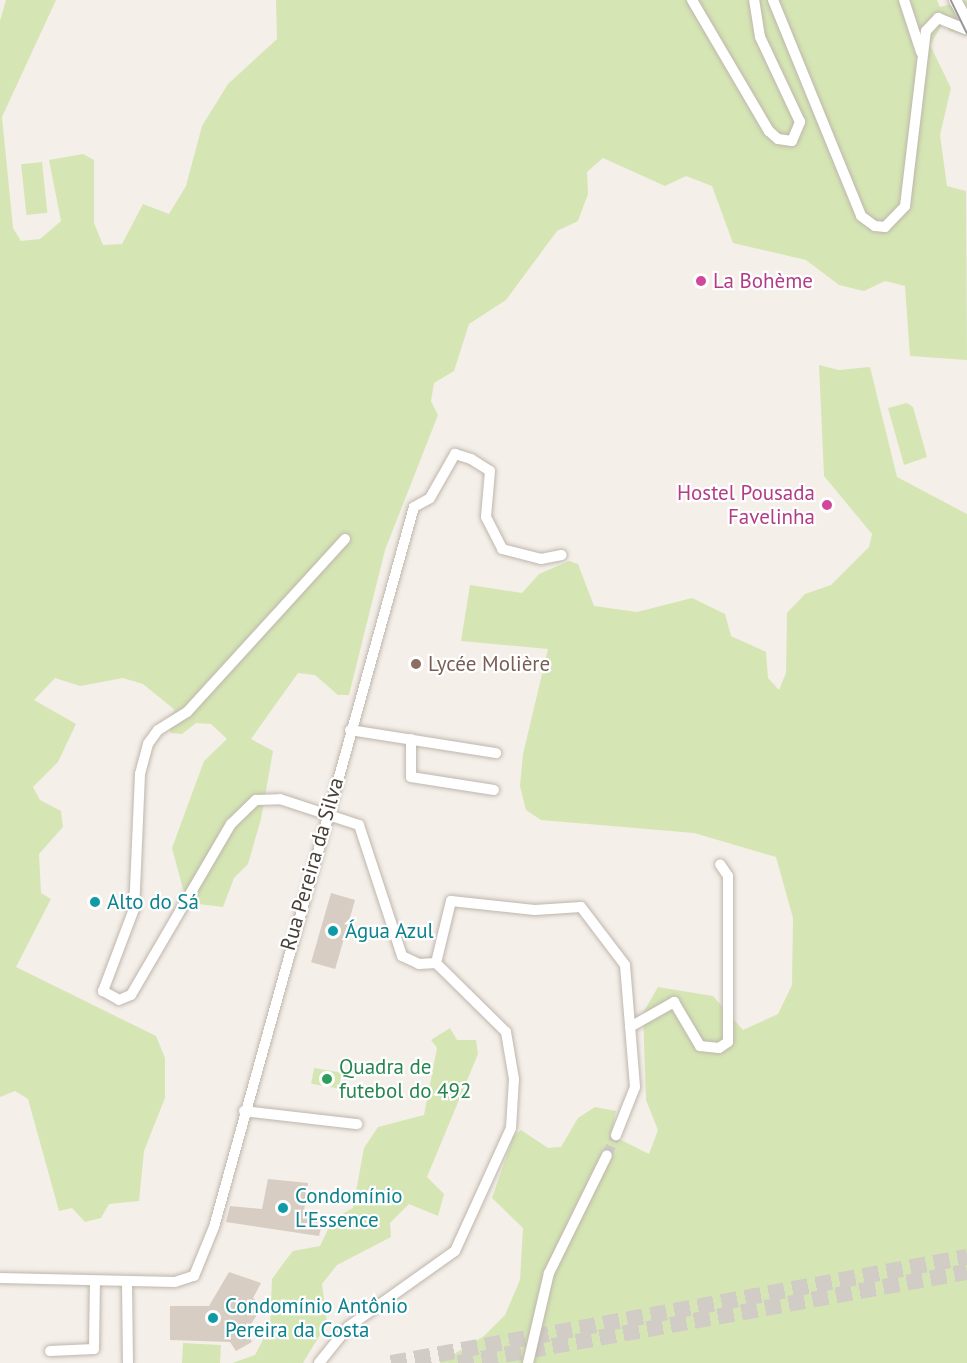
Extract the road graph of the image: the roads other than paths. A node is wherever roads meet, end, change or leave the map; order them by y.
1 (692, 0) edge
2 (754, 0) edge
3 (773, 0) edge
4 (904, 0) edge
5 (955, 0) edge
6 (967, 22) edge
7 (967, 30) edge
8 (921, 53) junction
9 (345, 539) dead end
10 (562, 555) dead end
11 (350, 730) junction
12 (411, 739) junction
13 (496, 753) dead end
14 (494, 789) dead end
15 (326, 814) junction
16 (720, 864) dead end
17 (436, 963) junction
18 (630, 1027) junction
19 (244, 1111) junction
20 (357, 1124) dead end
21 (616, 1135) tunnel mouth
22 (607, 1155) tunnel mouth
23 (0, 1278) edge
24 (95, 1281) junction
25 (127, 1282) junction
26 (50, 1351) dead end
27 (128, 1363) edge
28 (319, 1363) edge
29 (528, 1363) edge

1 - 2 street
3 - 8 street
4 - 8 street
5 - 6 street
7 - 8 street
9 - 15 street
10 - 11 street, Rua Pereira da Silva
11 - 12 street
11 - 15 street, Rua Pereira da Silva
12 - 13 street
12 - 14 street
15 - 17 street
15 - 19 street, Rua Pereira da Silva
16 - 18 street
17 - 18 street
17 - 28 street
18 - 21 street
19 - 20 street
19 - 25 street, Rua Pereira da Silva
22 - 29 street
23 - 24 street, Rua Pereira da Silva
24 - 25 street, Rua Pereira da Silva
24 - 26 street
25 - 27 street

